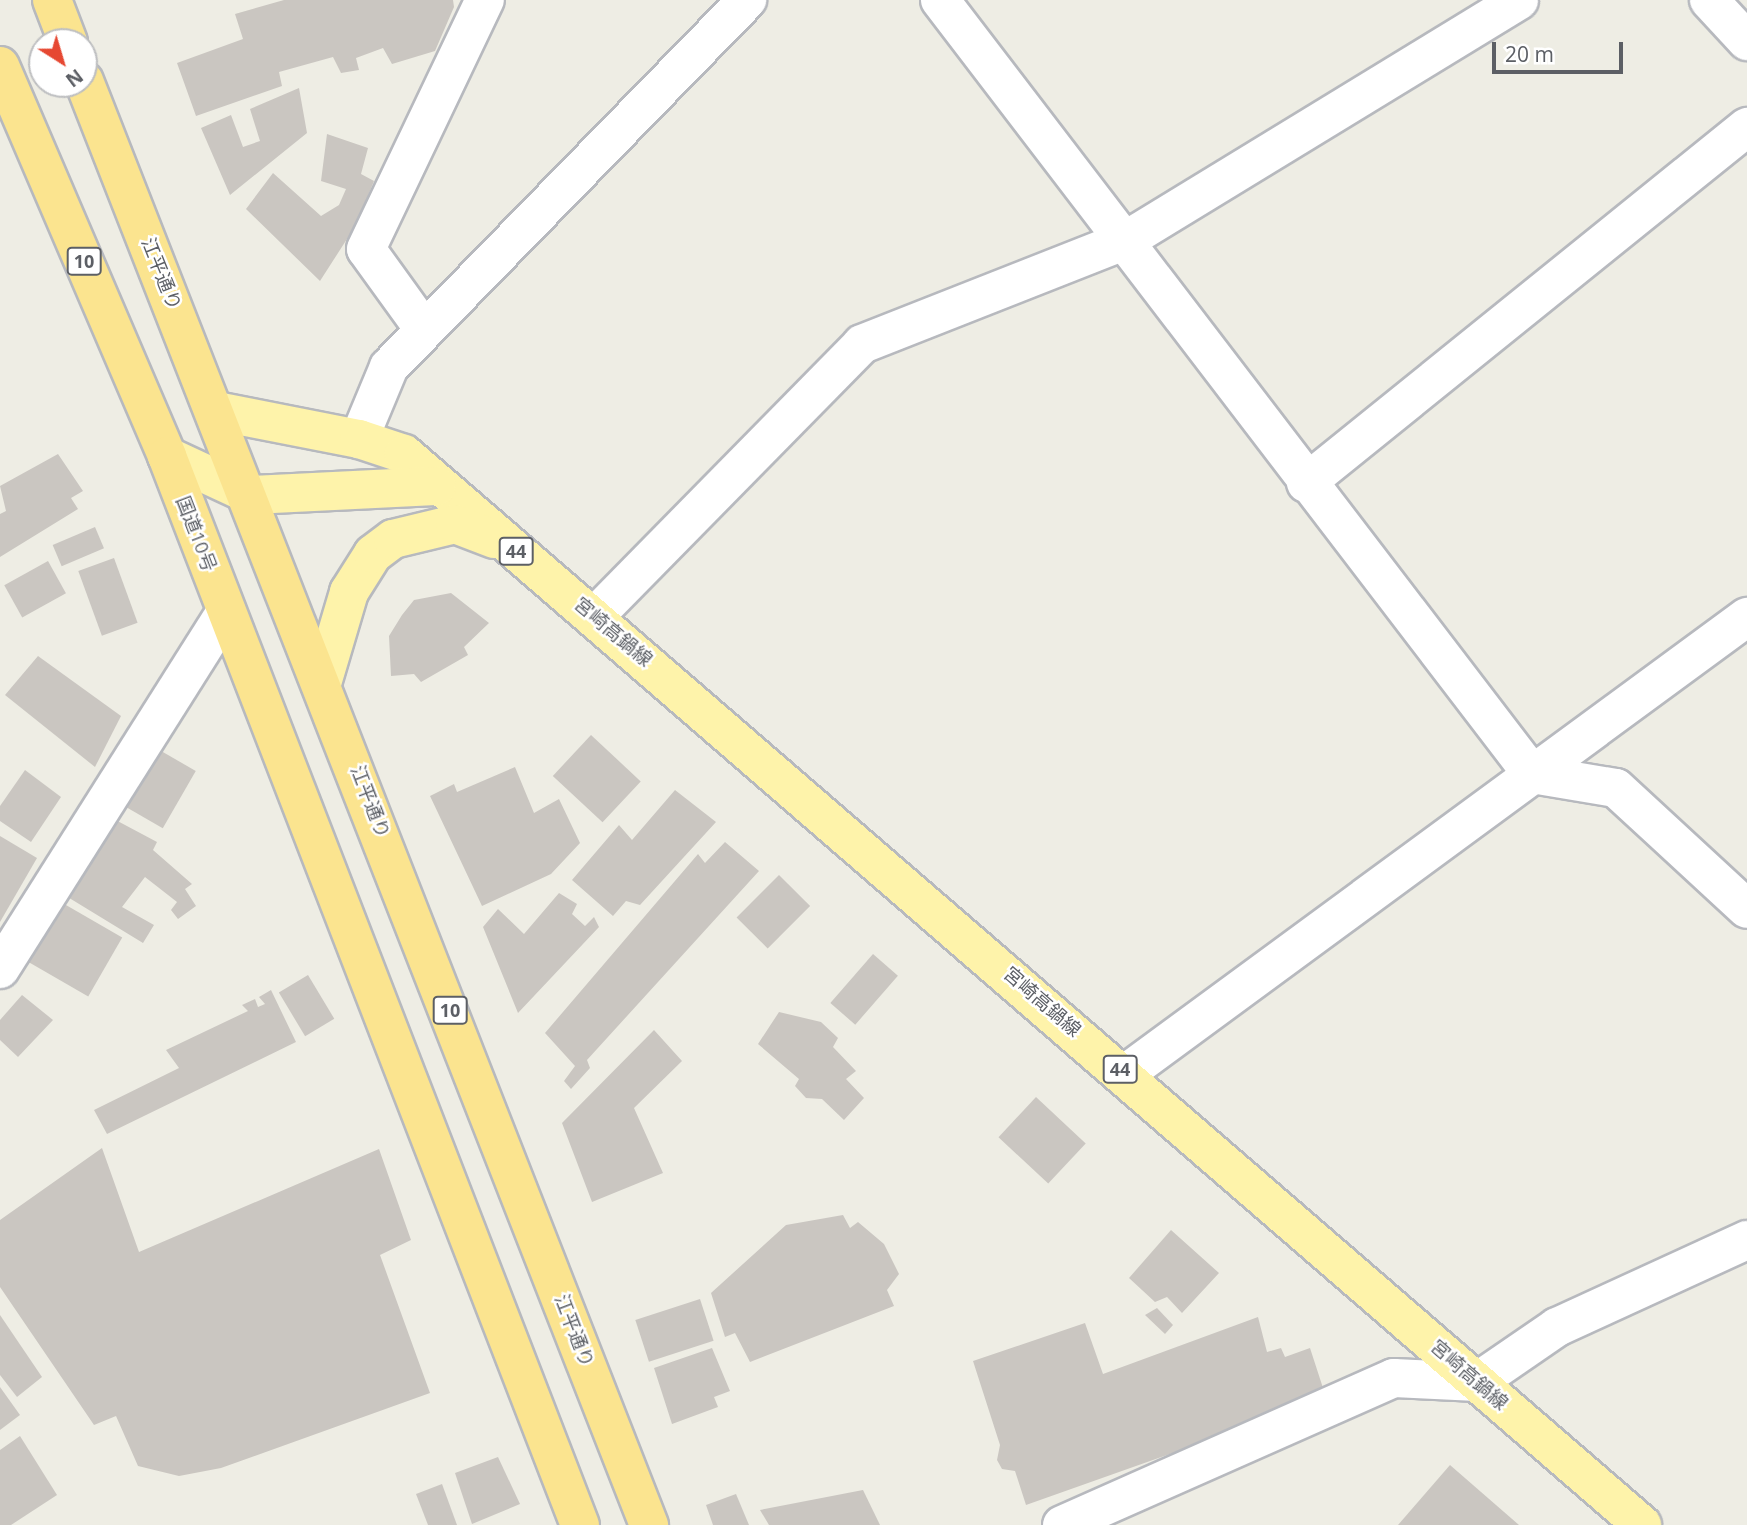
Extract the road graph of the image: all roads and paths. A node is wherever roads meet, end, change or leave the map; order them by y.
1 (52, 0) edge
2 (485, 0) edge
3 (747, 0) edge
4 (940, 0) edge
5 (1519, 0) edge
6 (1709, 0) edge
7 (63, 28) edge
8 (1747, 41) edge
9 (0, 66) edge
10 (91, 98) edge
11 (1747, 127) edge
12 (1128, 239) junction
13 (423, 328) junction
14 (216, 411) junction
15 (359, 439) junction
16 (167, 456) junction
17 (1306, 483) junction
18 (437, 486) junction
19 (251, 495) junction
20 (506, 543) junction
21 (226, 612) junction
22 (595, 616) junction
23 (1747, 617) edge
24 (323, 680) junction
25 (1532, 774) junction
26 (1747, 909) edge
27 (0, 969) edge
28 (1125, 1074) junction
29 (1747, 1241) edge
30 (1477, 1382) junction
31 (580, 1525) edge
32 (649, 1525) edge
33 (1062, 1525) edge
34 (1642, 1525) edge

1 - 7 highway
2 - 13 street
3 - 13 street
4 - 12 street
5 - 12 street
6 - 8 street
9 - 16 highway, 10
10 - 14 highway, 江平通り / 10
11 - 17 street
12 - 17 street
12 - 22 street
13 - 15 street
14 - 15 main road, 宮崎高鍋線 / 44
14 - 19 highway, 江平通り / 10
15 - 18 main road, 宮崎高鍋線 / 44
16 - 19 main road
16 - 21 highway, 国道10号 / 10
17 - 25 street
18 - 19 main road
18 - 20 main road, 宮崎高鍋線 / 44
19 - 24 highway, 江平通り / 10
20 - 22 main road, 宮崎高鍋線 / 44
20 - 24 main road
21 - 27 street
21 - 31 highway, 10
22 - 28 main road, 宮崎高鍋線 / 44
23 - 25 street
24 - 32 highway, 江平通り / 10
25 - 26 street
25 - 28 street
28 - 30 main road, 宮崎高鍋線 / 44
29 - 30 street
30 - 33 street
30 - 34 main road, 宮崎高鍋線 / 44

